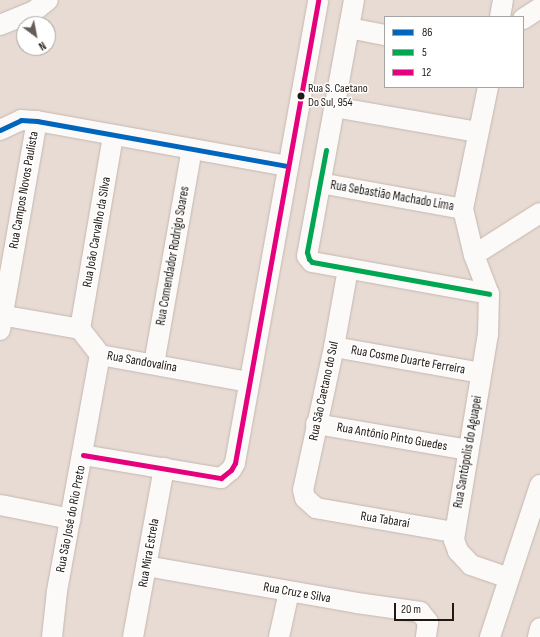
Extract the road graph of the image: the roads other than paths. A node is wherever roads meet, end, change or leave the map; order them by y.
1 (48, 0) edge
2 (318, 0) edge
3 (354, 0) edge
4 (503, 0) edge
5 (540, 8) edge
6 (500, 16) edge
7 (524, 18) edge
8 (0, 25) edge
9 (349, 28) junction
10 (384, 35) edge
11 (488, 88) edge
12 (334, 107) junction
13 (37, 122) junction
14 (0, 130) edge
15 (477, 132) junction
16 (113, 135) junction
17 (192, 149) junction
18 (288, 166) junction
19 (320, 183) junction
20 (463, 209) junction
21 (540, 213) edge
22 (474, 255) junction
23 (348, 269) junction
24 (489, 294) junction
25 (1, 320) edge
26 (80, 329) junction
27 (334, 347) junction
28 (100, 355) junction
29 (154, 364) junction
30 (481, 373) junction
31 (249, 382) junction
32 (316, 424) junction
33 (468, 450) junction
34 (83, 455) junction
35 (164, 468) junction
36 (540, 486) edge
37 (0, 505) edge
38 (316, 508) joint
39 (71, 519) junction
40 (454, 532) junction
41 (146, 566) junction
42 (509, 578) junction
43 (289, 592) junction
44 (540, 628) edge
45 (52, 637) edge
46 (133, 637) edge
47 (280, 637) edge
48 (426, 637) edge
49 (490, 637) edge
50 (538, 637) edge

1 - 8 street
2 - 18 street
3 - 9 street
4 - 6 street
5 - 7 street
9 - 10 street
9 - 12 street
11 - 15 street
12 - 15 street
12 - 19 street
13 - 14 street
13 - 16 street
13 - 25 street, Rua Campos Novos Paulista
15 - 20 street
16 - 17 street
16 - 26 street, Rua João Carvalho da Silva
17 - 18 street
17 - 29 street, Rua Comendador Rodrigo Soares
18 - 31 street
19 - 20 street, Rua Sebastião Machado Lima
19 - 23 street
20 - 22 street
21 - 22 street
22 - 24 street
23 - 24 street
23 - 27 street, Rua São Caetano do Sul
24 - 30 street, Rua Santópolis do Aguapei
25 - 26 street
26 - 28 street, Rua Sandovalina
27 - 30 street, Rua Cosme Duarte Ferreira
27 - 32 street, Rua São Caetano do Sul
28 - 29 street, Rua Sandovalina
28 - 34 street, Rua São José do Rio Preto
29 - 31 street, Rua Sandovalina
30 - 33 street, Rua Santópolis do Aguapei
31 - 35 street
32 - 33 street, Rua Antônio Pinto Guedes
32 - 38 street, Rua São Caetano do Sul
33 - 40 street, Rua Santópolis do Aguapei
34 - 35 street
34 - 39 street, Rua São José do Rio Preto
35 - 41 street, Rua Mira Estrela
36 - 42 street
37 - 39 street
38 - 40 street, Rua Tabaraí
39 - 45 street, Rua São José do Rio Preto
40 - 42 street, Rua Santópolis do Aguapei
41 - 43 street, Rua Cruz e Silva
41 - 46 street, Rua Mira Estrela
42 - 49 street
43 - 47 street
43 - 48 street, Rua Cruz e Silva
44 - 50 street

